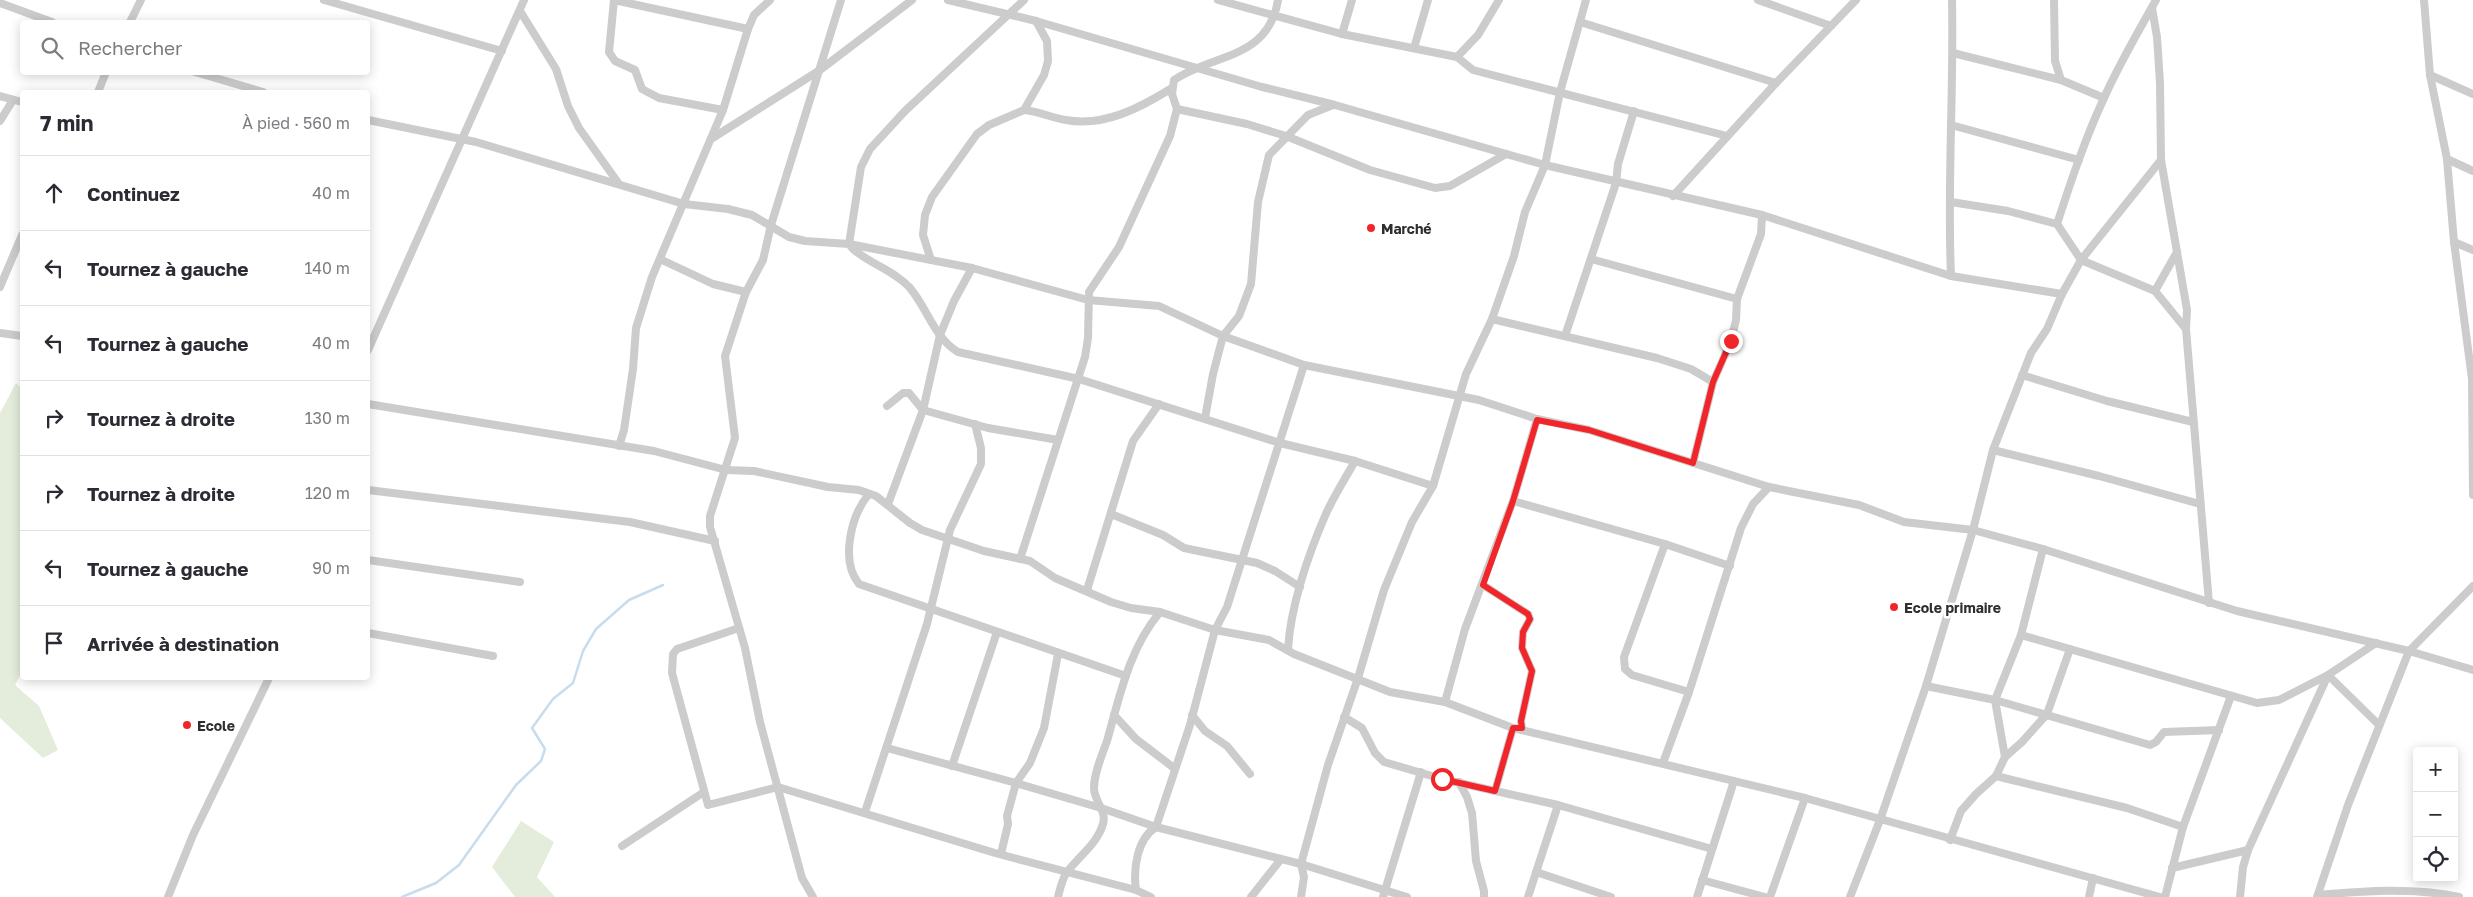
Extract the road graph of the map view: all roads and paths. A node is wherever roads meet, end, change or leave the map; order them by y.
1 (141, 0) edge
2 (324, 0) edge
3 (524, 0) edge
4 (614, 0) edge
5 (770, 0) edge
6 (841, 0) edge
7 (912, 0) edge
8 (948, 0) edge
9 (1024, 0) edge
10 (1218, 0) edge
11 (1278, 0) edge
12 (1352, 0) edge
13 (1428, 0) edge
14 (1499, 0) edge
15 (1586, 0) edge
16 (1758, 0) edge
17 (1856, 0) edge
18 (1952, 0) edge
19 (2053, 0) edge
20 (2156, 0) edge
21 (2424, 0) edge
22 (0, 3) edge
23 (2152, 8) junction
24 (520, 11) junction
25 (1008, 15) junction
26 (1275, 17) junction
27 (47, 20) edge
28 (131, 20) edge
29 (1036, 21) junction
30 (1580, 22) junction
31 (1831, 26) junction
32 (748, 29) junction
33 (1342, 34) junction
34 (1414, 48) junction
35 (502, 51) junction
36 (1953, 53) junction
37 (1457, 57) junction
38 (1196, 68) junction
39 (820, 70) junction
40 (105, 75) edge
41 (205, 75) edge
42 (2430, 75) junction
43 (2060, 80) junction
44 (1776, 83) junction
45 (1172, 88) junction
46 (99, 90) edge
47 (256, 90) edge
48 (1560, 92) junction
49 (2473, 94) edge
50 (0, 96) edge
51 (2104, 98) junction
52 (12, 100) junction
53 (20, 102) edge
54 (1335, 105) junction
55 (1177, 109) junction
56 (723, 110) junction
57 (1024, 110) junction
58 (1634, 111) junction
59 (370, 120) edge
60 (0, 121) edge
61 (1951, 125) junction
62 (1286, 136) junction
63 (1728, 136) junction
64 (711, 140) junction
65 (462, 141) junction
66 (1506, 154) junction
67 (2447, 159) junction
68 (2079, 160) junction
69 (2160, 160) junction
70 (1545, 165) junction
71 (2473, 171) edge
72 (1616, 182) junction
73 (619, 184) junction
74 (1673, 196) junction
75 (1951, 202) junction
76 (684, 204) junction
77 (1762, 216) junction
78 (2057, 224) junction
79 (770, 225) junction
80 (20, 240) edge
81 (2454, 242) junction
82 (849, 244) junction
83 (2473, 250) edge
84 (2178, 252) junction
85 (1591, 259) junction
86 (662, 260) junction
87 (931, 260) junction
88 (2081, 260) junction
89 (972, 268) junction
90 (1951, 276) junction
91 (0, 287) edge
92 (2155, 291) junction
93 (746, 292) junction
94 (2062, 294) junction
95 (1088, 300) junction
96 (1737, 300) junction
97 (1492, 319) junction
98 (2186, 329) junction
99 (0, 333) edge
100 (940, 335) junction
101 (20, 336) edge
102 (1223, 336) junction
103 (1565, 336) junction
104 (370, 346) edge
105 (1304, 365) junction
106 (2022, 374) junction
107 (1079, 379) junction
108 (1713, 382) junction
109 (1458, 397) junction
110 (370, 404) edge
111 (1159, 404) junction
112 (886, 406) dead end
113 (923, 410) junction
114 (1205, 418) junction
115 (1537, 420) junction
116 (2193, 422) junction
117 (975, 424) junction
118 (1058, 440) junction
119 (1280, 443) junction
120 (619, 446) junction
121 (1993, 450) junction
122 (1355, 462) junction
123 (1693, 463) junction
124 (726, 470) junction
125 (1434, 486) junction
126 (1770, 487) junction
127 (370, 490) edge
128 (869, 494) junction
129 (2473, 496) edge
130 (1513, 501) junction
131 (888, 504) junction
132 (2200, 504) junction
133 (1111, 514) junction
134 (1972, 530) junction
135 (947, 539) junction
136 (715, 541) junction
137 (1665, 544) junction
138 (2043, 549) junction
139 (1020, 559) junction
140 (1243, 559) junction
141 (370, 560) edge
142 (1730, 566) junction
143 (520, 582) dead end
144 (1483, 585) junction
145 (2473, 586) edge
146 (1300, 587) junction
147 (1086, 590) junction
148 (2209, 603) junction
149 (931, 610) junction
150 (1160, 612) junction
151 (739, 628) junction
152 (1214, 630) junction
153 (997, 632) junction
154 (370, 633) edge
155 (2021, 635) junction
156 (2376, 643) junction
157 (2070, 648) junction
158 (1288, 650) junction
159 (2409, 651) junction
160 (1058, 654) junction
161 (493, 656) dead end
162 (2473, 670) edge
163 (2328, 675) junction
164 (1126, 676) junction
165 (1358, 678) junction
166 (268, 680) edge
167 (1926, 686) junction
168 (1689, 692) junction
169 (2231, 696) junction
170 (1994, 700) junction
171 (1445, 702) junction
172 (2048, 714) junction
173 (1192, 715) junction
174 (1114, 716) junction
175 (1344, 717) junction
176 (2379, 725) junction
177 (1513, 728) junction
178 (1522, 728) junction
179 (2218, 730) junction
180 (887, 748) junction
181 (2005, 757) junction
182 (1663, 763) junction
183 (952, 766) junction
184 (1174, 768) junction
185 (1421, 772) junction
186 (1250, 774) dead end
187 (1996, 776) junction
188 (1734, 781) junction
189 (1459, 782) junction
190 (1016, 783) junction
191 (778, 787) junction
192 (1495, 791) junction
193 (704, 792) junction
194 (1805, 798) junction
195 (1558, 805) junction
196 (1101, 808) junction
197 (865, 812) junction
198 (1880, 820) junction
199 (1156, 827) junction
200 (2183, 827) junction
201 (1950, 840) junction
202 (622, 846) dead end
203 (1712, 849) junction
204 (2248, 850) junction
205 (1002, 854) junction
206 (1280, 859) junction
207 (1301, 864) junction
208 (2172, 868) junction
209 (1536, 872) junction
210 (1066, 873) junction
211 (2093, 878) junction
212 (1702, 880) junction
213 (1136, 890) junction
214 (1384, 894) edge
215 (1601, 896) edge
216 (2318, 896) edge
217 (168, 897) edge
218 (814, 897) edge
219 (1058, 897) edge
220 (1151, 897) edge
221 (1251, 897) edge
222 (1301, 897) edge
223 (1408, 897) edge
224 (1484, 897) edge
225 (1528, 897) edge
226 (1610, 897) edge
227 (1697, 897) edge
228 (1765, 897) edge
229 (1770, 897) edge
230 (1850, 897) edge
231 (2089, 897) edge
232 (2160, 897) edge
233 (2165, 897) edge
234 (2240, 897) edge
235 (2458, 897) edge

1 - 28 street
2 - 35 street
3 - 24 street
4 - 32 street
4 - 56 street
5 - 32 street
6 - 39 street
7 - 39 street
8 - 25 street
9 - 25 street
10 - 26 street
11 - 26 street
12 - 33 street
13 - 34 street
14 - 37 street
15 - 30 street
16 - 31 street
17 - 31 street
18 - 36 street
19 - 43 street
20 - 23 street
21 - 42 street
22 - 27 street
23 - 51 street
23 - 69 street
24 - 35 street
24 - 73 street
25 - 29 street
25 - 82 street
26 - 33 street
26 - 38 street
29 - 38 street
29 - 57 street
30 - 44 street
30 - 48 street
31 - 44 street
32 - 56 street
33 - 34 street
34 - 37 street
35 - 65 street
36 - 43 street
36 - 61 street
37 - 48 street
38 - 45 street
38 - 54 street
39 - 64 street
39 - 79 street
40 - 46 street
41 - 47 street
42 - 49 street
42 - 67 street
43 - 51 street
44 - 63 street
45 - 55 street
45 - 57 street
48 - 58 street
48 - 70 street
50 - 52 street
51 - 68 street
52 - 53 street
52 - 60 street
54 - 62 street
54 - 66 street
55 - 62 street
55 - 95 street
56 - 64 street
57 - 87 street
58 - 63 street
58 - 72 street
59 - 65 street
61 - 68 street
61 - 75 street
62 - 66 street
62 - 102 street
63 - 74 street
64 - 76 street
65 - 73 street
65 - 104 street
66 - 70 street
67 - 71 street
67 - 81 street
68 - 78 street
69 - 84 street
69 - 88 street
70 - 72 street
70 - 97 street
72 - 74 street
72 - 85 street
73 - 76 street
74 - 77 street
75 - 78 street
75 - 90 street
76 - 79 street
76 - 86 street
77 - 90 street
77 - 96 street
78 - 88 street
79 - 82 street
79 - 93 street
80 - 91 street
81 - 83 street
81 - 129 street
82 - 87 street
82 - 100 street
84 - 92 street
84 - 98 street
85 - 96 street
85 - 103 street
86 - 93 street
86 - 120 street
87 - 89 street
88 - 92 street
88 - 94 street
89 - 95 street
89 - 100 street
90 - 94 street
92 - 98 street
93 - 124 street
94 - 106 street
95 - 102 street
95 - 107 street
96 - 108 street
97 - 103 street
97 - 109 street
98 - 116 street
99 - 101 street
100 - 107 street
100 - 113 street
102 - 105 street
102 - 114 street
103 - 108 street
105 - 109 street
105 - 119 street
106 - 116 street
106 - 121 street
107 - 111 street
107 - 118 street
108 - 123 street
109 - 115 street
109 - 125 street
110 - 120 street
111 - 114 street
111 - 133 street
112 - 113 street
113 - 117 street
113 - 131 street
114 - 119 street
115 - 123 street
115 - 130 street
116 - 132 street
117 - 118 street
117 - 135 street
118 - 139 street
119 - 122 street
119 - 140 street
120 - 124 street
121 - 132 street
121 - 134 street
122 - 125 street
122 - 146 street
123 - 126 street
124 - 128 street
124 - 136 street
125 - 165 street
126 - 134 street
126 - 142 street
127 - 136 street
128 - 131 street
128 - 149 street
130 - 137 street
130 - 144 street
131 - 135 street
132 - 148 street
133 - 140 street
133 - 147 street
134 - 138 street
134 - 167 street
135 - 139 street
135 - 149 street
136 - 151 street
137 - 142 street
137 - 168 street
138 - 148 street
138 - 155 street
139 - 147 street
140 - 146 street
140 - 152 street
141 - 143 street
142 - 168 street
144 - 171 street
144 - 178 street
145 - 159 street
146 - 158 street
147 - 150 street
148 - 156 street
149 - 153 street
149 - 180 street
150 - 152 street
150 - 164 street
151 - 191 street
151 - 193 street
152 - 158 street
152 - 173 street
153 - 160 street
153 - 183 street
154 - 161 street
155 - 157 street
155 - 170 street
156 - 159 street
156 - 163 street
157 - 169 street
157 - 172 street
158 - 165 street
159 - 162 street
159 - 176 street
160 - 164 street
160 - 190 street
163 - 169 street
163 - 176 street
163 - 204 street
164 - 174 street
165 - 171 street
165 - 175 street
166 - 217 street
167 - 170 street
167 - 198 street
168 - 182 street
169 - 179 street
170 - 172 street
170 - 181 street
171 - 177 street
172 - 179 street
172 - 181 street
173 - 184 street
173 - 186 street
174 - 184 street
174 - 196 street
175 - 185 street
175 - 207 street
176 - 216 street
177 - 178 street
177 - 192 street
178 - 182 street
179 - 200 street
180 - 183 street
180 - 197 street
181 - 187 street
182 - 188 street
183 - 190 street
184 - 199 street
185 - 189 street
185 - 214 street
187 - 200 street
187 - 201 street
188 - 194 street
188 - 203 street
189 - 192 street
189 - 224 street
190 - 196 street
190 - 205 street
191 - 193 street
191 - 197 street
191 - 218 street
192 - 195 street
193 - 202 street
194 - 198 street
194 - 229 street
195 - 203 street
195 - 209 street
196 - 199 street
196 - 210 street
197 - 205 street
198 - 201 street
198 - 230 street
199 - 206 street
199 - 213 street
200 - 208 street
201 - 211 street
203 - 212 street
204 - 208 street
204 - 234 street
205 - 210 street
206 - 207 street
206 - 221 street
207 - 214 street
207 - 222 street
208 - 233 street
209 - 215 street
209 - 225 street
210 - 213 street
210 - 219 street
211 - 231 street
211 - 232 street
212 - 227 street
212 - 228 street
213 - 220 street
214 - 223 street
215 - 226 street
216 - 235 street

